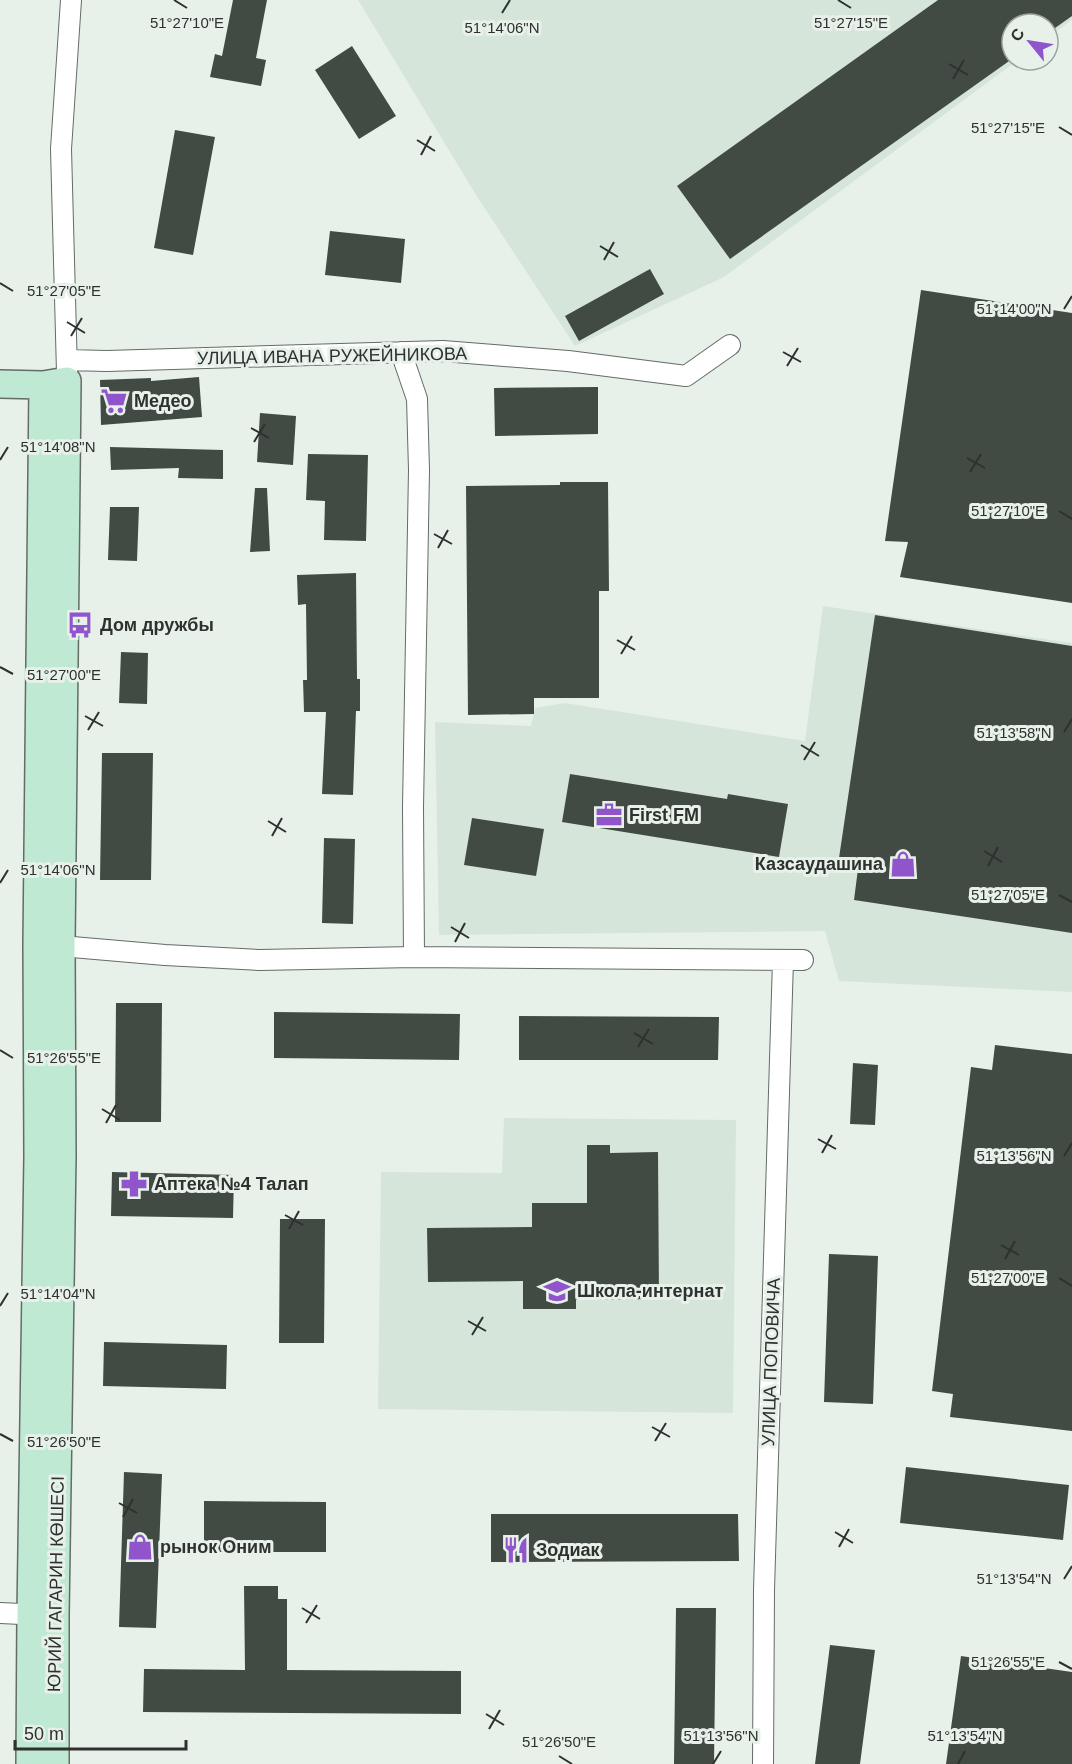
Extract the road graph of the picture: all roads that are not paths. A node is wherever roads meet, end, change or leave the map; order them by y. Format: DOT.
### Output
graph roads {
  1 [pos="71,0"];
  2 [pos="729,345"];
  3 [pos="401,352"];
  4 [pos="59,376"];
  5 [pos="0,384"];
  6 [pos="49,945"];
  7 [pos="414,957"];
  8 [pos="0,1613"];
  9 [pos="43,1615"];
  10 [pos="30,1764"];
  11 [pos="55,1764"];
  12 [pos="763,1764"];
  1 -- 4 [label="street, ЮРИЙ ГАГАРИН КӨШЕСІ"];
  2 -- 3 [label="street, УЛИЦА ИВАНА РУЖЕЙНИКОВА"];
  3 -- 4 [label="street, УЛИЦА ИВАНА РУЖЕЙНИКОВА"];
  3 -- 7 [label="street"];
  4 -- 5 [label="main road"];
  4 -- 6 [label="main road, ЮРИЙ ГАГАРИН КӨШЕСІ"];
  6 -- 7 [label="street"];
  6 -- 9 [label="main road, ЮРИЙ ГАГАРИН КӨШЕСІ"];
  7 -- 12 [label="street, УЛИЦА ПОПОВИЧА"];
  8 -- 9 [label="street"];
  9 -- 10 [label="main road, ЮРИЙ ГАГАРИН КӨШЕСІ"];
  9 -- 11 [label="main road, ЮРИЙ ГАГАРИН КӨШЕСІ"];
}
